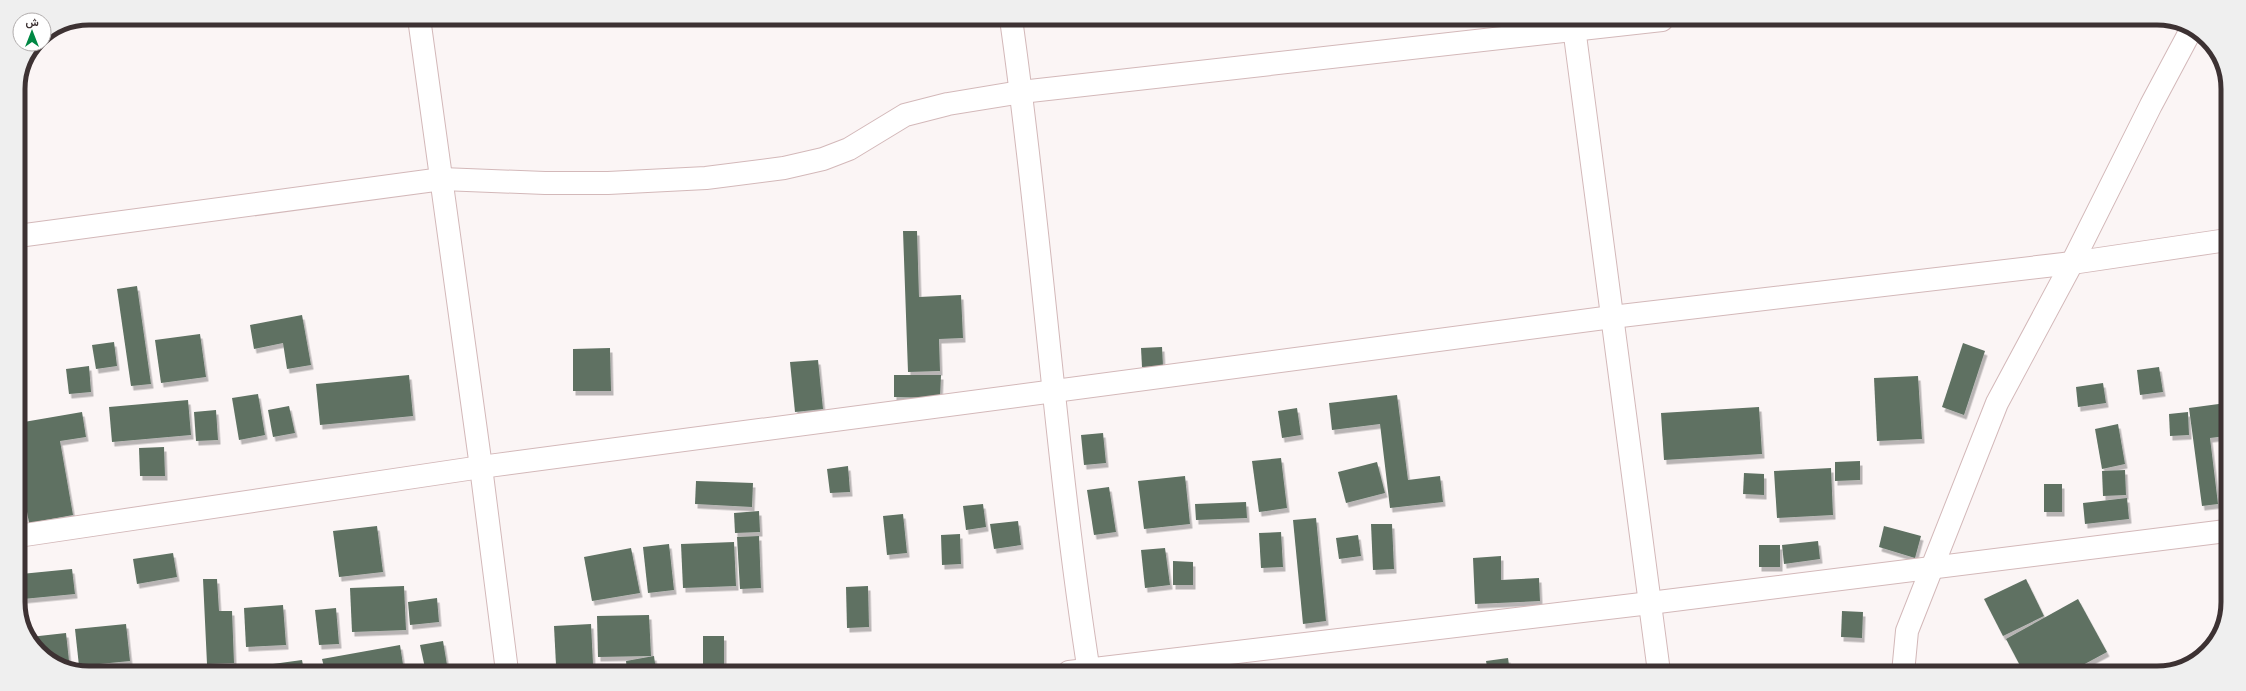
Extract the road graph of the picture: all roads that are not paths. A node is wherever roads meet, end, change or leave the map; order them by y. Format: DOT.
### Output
graph roads {
  1 [pos="420,25"];
  2 [pos="1012,25"];
  3 [pos="1574,25"];
  4 [pos="2189,34"];
  5 [pos="1021,92"];
  6 [pos="442,179"];
  7 [pos="25,235"];
  8 [pos="2221,241"];
  9 [pos="2072,263"];
  10 [pos="1612,317"];
  11 [pos="1053,391"];
  12 [pos="482,467"];
  13 [pos="2221,532"];
  14 [pos="25,535"];
  15 [pos="1930,568"];
  16 [pos="1650,603"];
  17 [pos="506,666"];
  18 [pos="1082,666"];
  19 [pos="1125,666"];
  20 [pos="1658,666"];
  21 [pos="1904,666"];
  1 -- 6 [label="street"];
  2 -- 5 [label="street"];
  3 -- 5 [label="street"];
  3 -- 10 [label="street"];
  4 -- 9 [label="street"];
  5 -- 6 [label="street"];
  5 -- 11 [label="street"];
  6 -- 7 [label="street"];
  6 -- 12 [label="street"];
  8 -- 9 [label="street"];
  9 -- 10 [label="street"];
  9 -- 15 [label="street"];
  10 -- 11 [label="street"];
  10 -- 16 [label="street"];
  11 -- 12 [label="street"];
  11 -- 18 [label="street"];
  12 -- 14 [label="street"];
  12 -- 17 [label="street"];
  13 -- 15 [label="street"];
  15 -- 16 [label="street"];
  15 -- 21 [label="street"];
  16 -- 19 [label="street"];
  16 -- 20 [label="street"];
}
